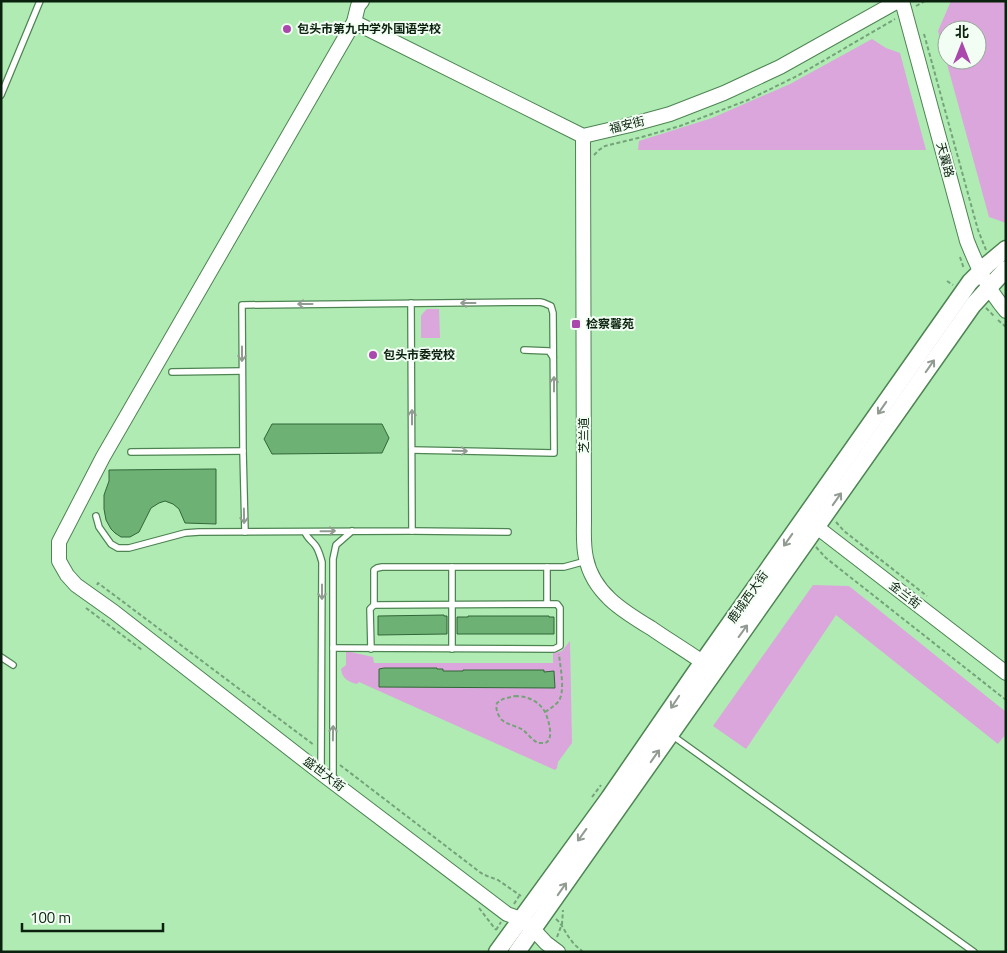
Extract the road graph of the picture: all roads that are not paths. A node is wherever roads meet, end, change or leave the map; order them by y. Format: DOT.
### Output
graph roads {
  1 [pos="40,1"];
  2 [pos="362,1"];
  3 [pos="898,1"];
  4 [pos="902,1"];
  5 [pos="354,22"];
  6 [pos="1,95"];
  7 [pos="583,136"];
  8 [pos="1006,249"];
  9 [pos="999,264"];
  10 [pos="981,271"];
  11 [pos="989,286"];
  12 [pos="411,303"];
  13 [pos="1006,311"];
  14 [pos="524,350"];
  15 [pos="554,357"];
  16 [pos="242,371"];
  17 [pos="172,372"];
  18 [pos="412,450"];
  19 [pos="243,451"];
  20 [pos="131,452"];
  21 [pos="96,516"];
  22 [pos="810,528"];
  23 [pos="352,531"];
  24 [pos="412,531"];
  25 [pos="245,532"];
  26 [pos="305,532"];
  27 [pos="508,532"];
  28 [pos="587,561"];
  29 [pos="452,567"];
  30 [pos="546,567"];
  31 [pos="452,604"];
  32 [pos="547,604"];
  33 [pos="374,605"];
  34 [pos="333,648"];
  35 [pos="371,648"];
  36 [pos="452,649"];
  37 [pos="1,657"];
  38 [pos="13,665"];
  39 [pos="709,667"];
  40 [pos="1006,673"];
  41 [pos="671,734"];
  42 [pos="321,773"];
  43 [pos="333,782"];
  44 [pos="527,924"];
  45 [pos="497,952"];
  46 [pos="517,952"];
  47 [pos="558,952"];
  48 [pos="974,952"];
  1 -- 6 [label="lane"];
  2 -- 5 [label="street"];
  3 -- 7 [label="street, 福安街"];
  4 -- 10 [label="street, 天翼路"];
  5 -- 7 [label="street"];
  5 -- 42 [label="street, 盛世大街"];
  7 -- 28 [label="street, 芝兰道"];
  8 -- 9 [label="main road, 鹿城西大街"];
  9 -- 10 [label="main road, 鹿城西大街"];
  9 -- 11 [label="main road, 鹿城西大街"];
  10 -- 11 [label="street, 天翼路"];
  10 -- 22 [label="main road, 鹿城西大街, one-way"];
  11 -- 13 [label="street, 天翼路"];
  22 -- 11 [label="main road, 鹿城西大街, one-way"];
  15 -- 12 [label="lane, one-way"];
  12 -- 16 [label="lane, one-way"];
  18 -- 12 [label="lane, one-way"];
  14 -- 15 [label="lane"];
  18 -- 15 [label="lane, one-way"];
  16 -- 17 [label="lane"];
  16 -- 19 [label="lane"];
  18 -- 24 [label="lane"];
  19 -- 20 [label="lane"];
  19 -- 25 [label="lane, one-way"];
  21 -- 25 [label="lane"];
  22 -- 39 [label="main road, 鹿城西大街, one-way"];
  39 -- 22 [label="main road, 鹿城西大街, one-way"];
  22 -- 40 [label="street, 金兰街"];
  23 -- 24 [label="lane"];
  26 -- 23 [label="lane, one-way"];
  23 -- 34 [label="lane"];
  24 -- 27 [label="lane"];
  25 -- 26 [label="lane"];
  26 -- 42 [label="lane, one-way"];
  28 -- 30 [label="lane"];
  28 -- 39 [label="street, 芝兰道"];
  29 -- 30 [label="lane"];
  29 -- 31 [label="lane"];
  29 -- 33 [label="lane"];
  30 -- 32 [label="lane"];
  31 -- 32 [label="lane"];
  31 -- 33 [label="lane"];
  31 -- 36 [label="lane"];
  32 -- 36 [label="lane"];
  33 -- 35 [label="lane"];
  34 -- 35 [label="lane"];
  43 -- 34 [label="lane, one-way"];
  35 -- 36 [label="lane"];
  37 -- 38 [label="lane"];
  39 -- 41 [label="main road, 鹿城西大街"];
  39 -- 44 [label="main road, 鹿城西大街, one-way"];
  44 -- 41 [label="main road, 鹿城西大街, one-way"];
  41 -- 48 [label="lane"];
  42 -- 43 [label="street, 盛世大街"];
  43 -- 44 [label="street, 盛世大街"];
  44 -- 45 [label="main road, 鹿城西大街"];
  44 -- 46 [label="main road, 鹿城西大街"];
  44 -- 47 [label="street, 盛世大街"];
}
